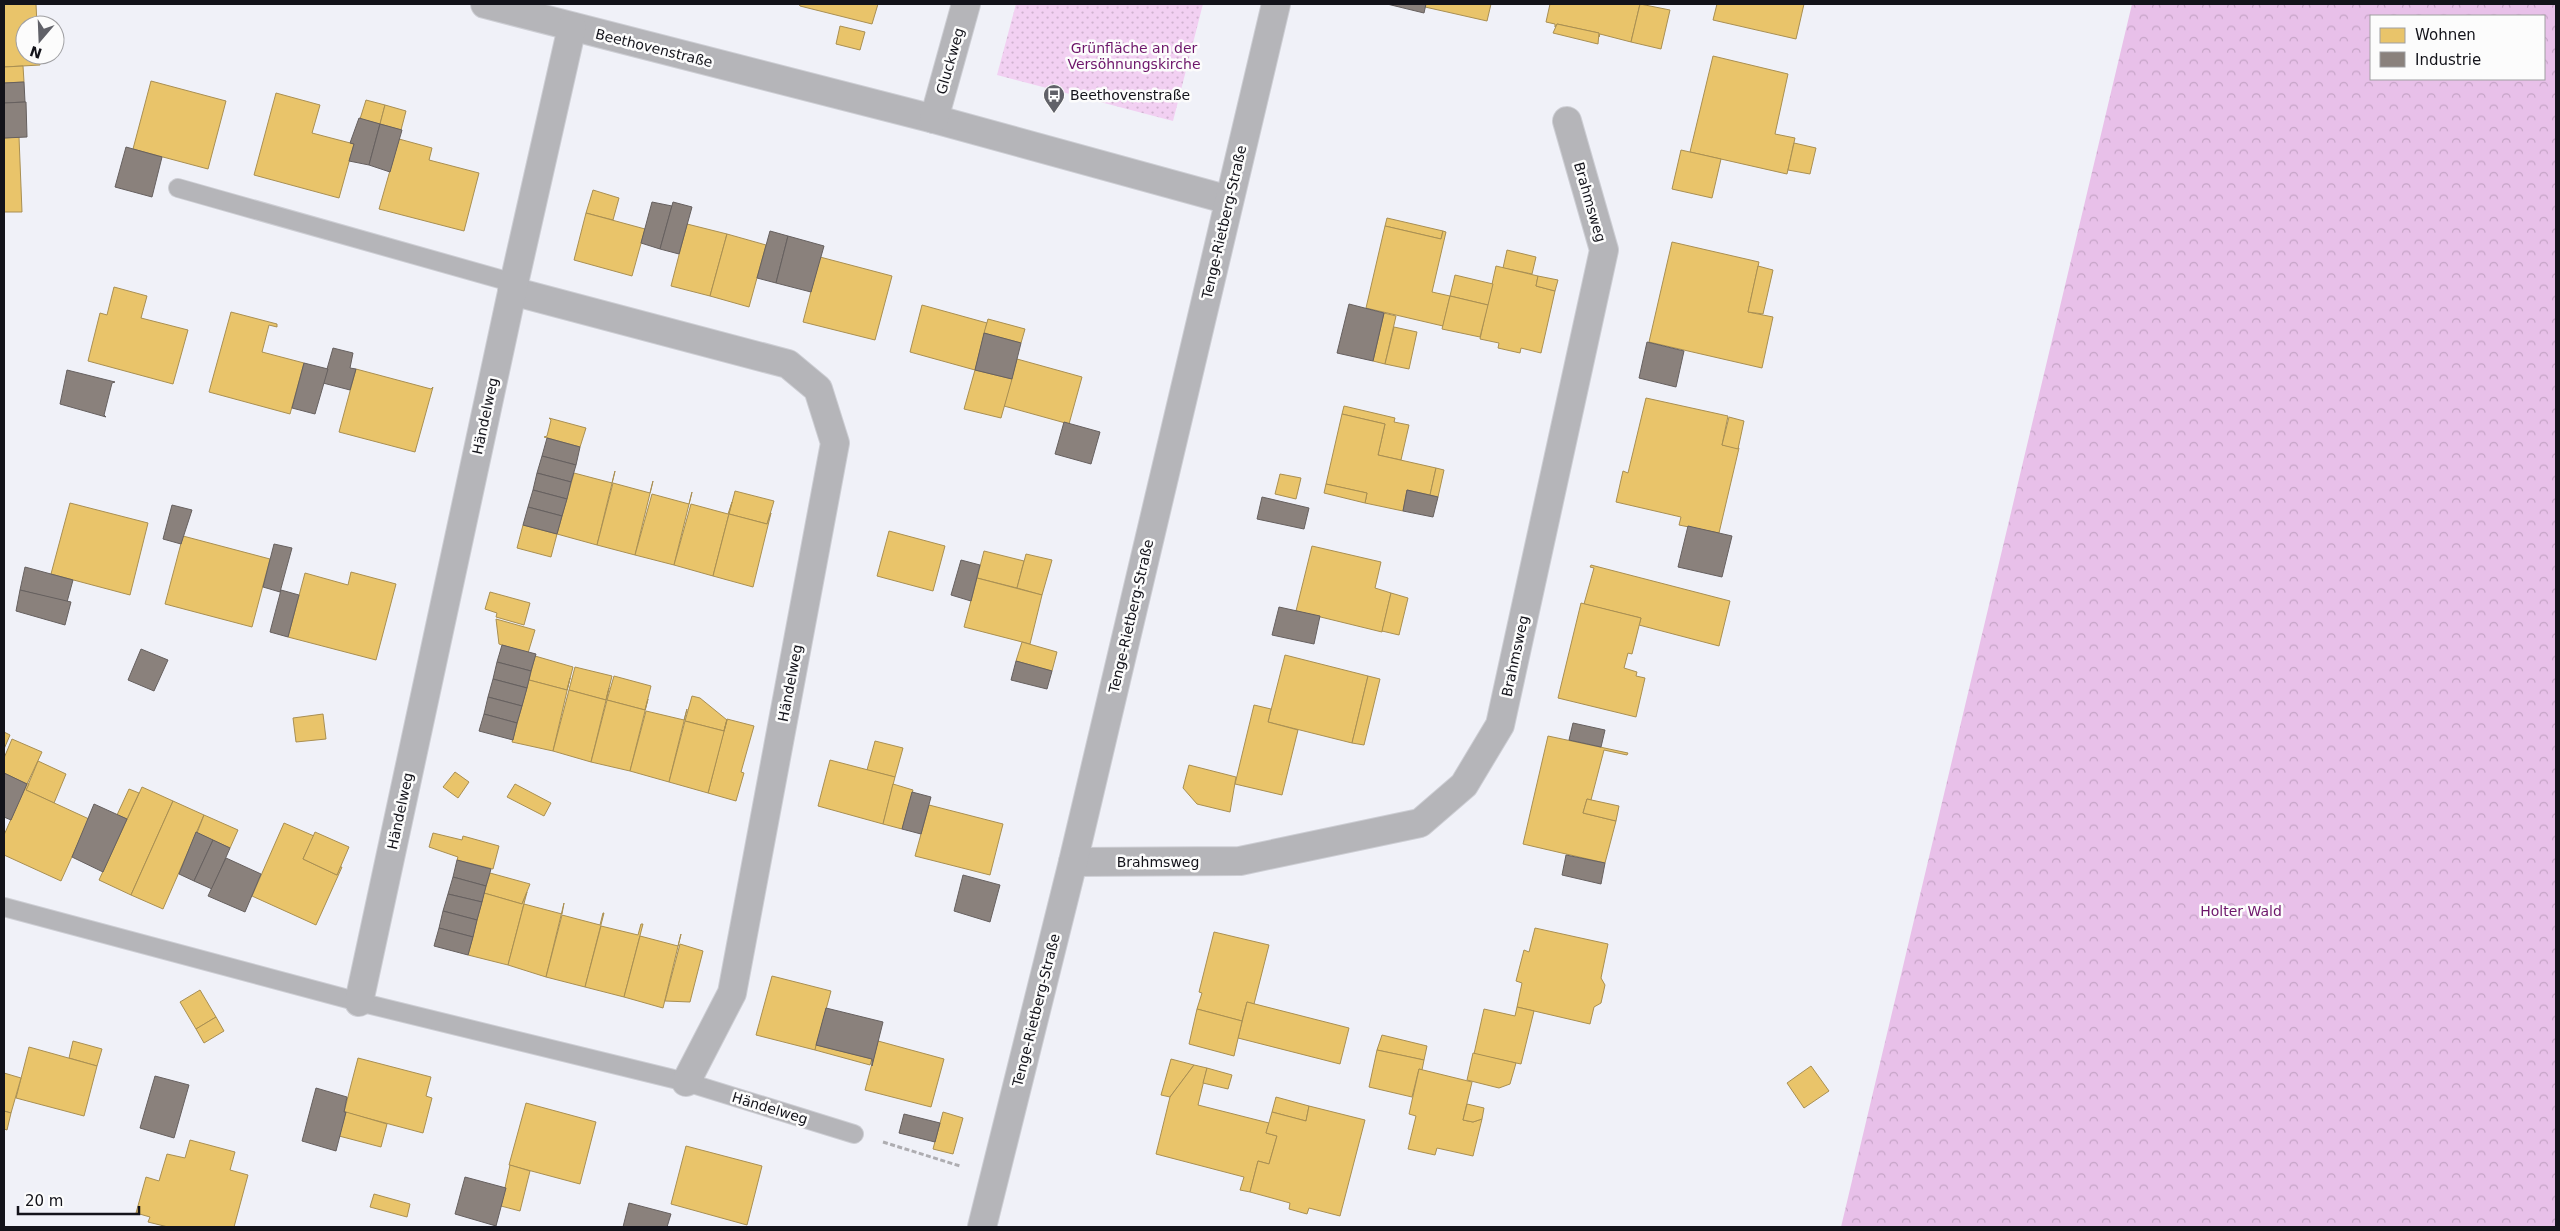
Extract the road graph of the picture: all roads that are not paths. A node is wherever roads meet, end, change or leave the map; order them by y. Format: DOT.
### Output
graph roads {
  1 [pos="485,4"];
  2 [pos="966,4"];
  3 [pos="1276,4"];
  4 [pos="572,27"];
  5 [pos="934,119"];
  6 [pos="1567,121"];
  7 [pos="178,188"];
  8 [pos="1229,200"];
  9 [pos="513,287"];
  10 [pos="1073,862"];
  11 [pos="4,907"];
  12 [pos="359,1002"];
  13 [pos="686,1082"];
  14 [pos="854,1134"];
  15 [pos="982,1227"];
  1 -- 4 [label="street, Beethovenstraße"];
  2 -- 5 [label="street, Gluckweg"];
  3 -- 8 [label="street, Tenge-Rietberg-Straße"];
  4 -- 5 [label="street, Beethovenstraße"];
  4 -- 9 [label="street, Händelweg"];
  5 -- 8 [label="street, Beethovenstraße"];
  6 -- 10 [label="street, Brahmsweg"];
  7 -- 9 [label="lane"];
  8 -- 10 [label="street, Tenge-Rietberg-Straße"];
  9 -- 12 [label="street, Händelweg"];
  9 -- 13 [label="street, Händelweg"];
  10 -- 15 [label="street, Tenge-Rietberg-Straße"];
  11 -- 12 [label="lane"];
  12 -- 13 [label="lane, Händelweg"];
  13 -- 14 [label="lane, Händelweg"];
}
